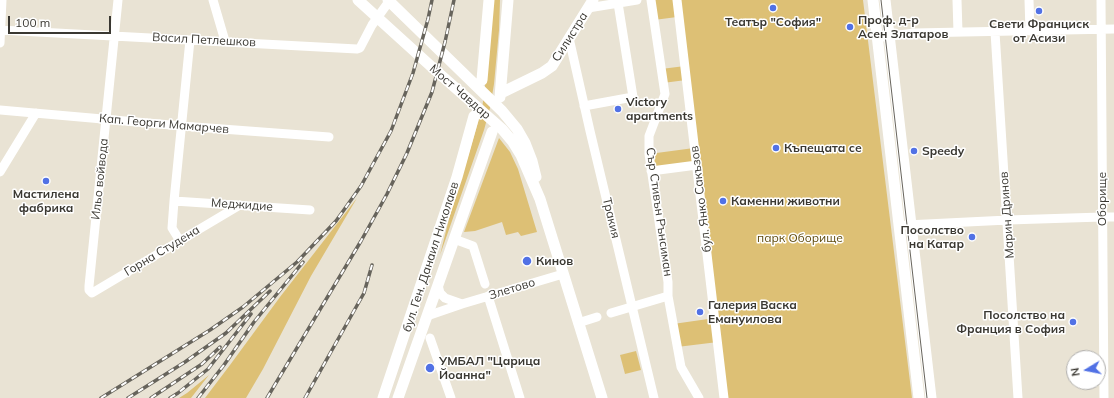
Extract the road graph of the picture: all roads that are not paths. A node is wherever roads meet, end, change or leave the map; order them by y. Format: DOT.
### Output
graph roads {
  1 [pos="2,0"];
  2 [pos="118,0"];
  3 [pos="224,0"];
  4 [pos="358,0"];
  5 [pos="389,0"];
  6 [pos="489,0"];
  7 [pos="508,0"];
  8 [pos="637,0"];
  9 [pos="651,0"];
  10 [pos="676,0"];
  11 [pos="873,0"];
  12 [pos="885,0"];
  13 [pos="957,0"];
  14 [pos="1029,0"];
  15 [pos="1101,0"];
  16 [pos="214,1"];
  17 [pos="618,3"];
  18 [pos="590,4"];
  19 [pos="1114,29"];
  20 [pos="0,30"];
  21 [pos="1101,30"];
  22 [pos="1030,31"];
  23 [pos="958,32"];
  24 [pos="995,32"];
  25 [pos="115,35"];
  26 [pos="889,36"];
  27 [pos="569,38"];
  28 [pos="877,38"];
  29 [pos="190,40"];
  30 [pos="225,42"];
  31 [pos="0,43"];
  32 [pos="503,66"];
  33 [pos="482,80"];
  34 [pos="524,83"];
  35 [pos="584,106"];
  36 [pos="0,110"];
  37 [pos="36,113"];
  38 [pos="474,116"];
  39 [pos="107,119"];
  40 [pos="182,126"];
  41 [pos="492,132"];
  42 [pos="329,137"];
  43 [pos="696,166"];
  44 [pos="651,171"];
  45 [pos="0,172"];
  46 [pos="540,199"];
  47 [pos="174,201"];
  48 [pos="240,205"];
  49 [pos="310,210"];
  50 [pos="1102,217"];
  51 [pos="1114,217"];
  52 [pos="1008,220"];
  53 [pos="911,225"];
  54 [pos="899,226"];
  55 [pos="454,239"];
  56 [pos="180,241"];
  57 [pos="563,274"];
  58 [pos="485,284"];
  59 [pos="438,285"];
  60 [pos="89,286"];
  61 [pos="422,286"];
  62 [pos="488,296"];
  63 [pos="668,296"];
  64 [pos="462,304"];
  65 [pos="632,306"];
  66 [pos="413,312"];
  67 [pos="611,313"];
  68 [pos="426,316"];
  69 [pos="597,317"];
  70 [pos="578,323"];
  71 [pos="430,338"];
  72 [pos="383,398"];
  73 [pos="398,398"];
  74 [pos="451,398"];
  75 [pos="520,398"];
  76 [pos="602,398"];
  77 [pos="654,398"];
  78 [pos="699,398"];
  79 [pos="724,398"];
  80 [pos="919,398"];
  81 [pos="931,398"];
  82 [pos="1018,398"];
  83 [pos="1104,398"];
  1 -- 20 [label="street"];
  2 -- 25 [label="street, Ильо войвода"];
  3 -- 16 [label="street"];
  4 -- 46 [label="main road, Мост Чавдар"];
  5 -- 30 [label="street, Васил Петлешков"];
  5 -- 46 [label="main road, Мост Чавдар"];
  6 -- 33 [label="main road"];
  7 -- 32 [label="main road"];
  8 -- 17 [label="street"];
  9 -- 44 [label="street, Сър Стивън Рънсиман"];
  10 -- 43 [label="street, бул. Янко Сакъзов"];
  11 -- 28 [label="main road"];
  12 -- 26 [label="main road"];
  13 -- 23 [label="street"];
  14 -- 22 [label="street"];
  15 -- 21 [label="street, Оборище"];
  16 -- 30 [label="street"];
  17 -- 18 [label="street"];
  17 -- 35 [label="street"];
  18 -- 27 [label="main road, Силистра"];
  19 -- 21 [label="street"];
  20 -- 25 [label="street, Васил Петлешков"];
  20 -- 31 [label="street"];
  21 -- 22 [label="street"];
  21 -- 50 [label="street, Оборище"];
  22 -- 24 [label="street"];
  23 -- 24 [label="street"];
  23 -- 26 [label="street"];
  24 -- 52 [label="street, Марин Дринов"];
  25 -- 29 [label="street, Васил Петлешков"];
  25 -- 39 [label="street, Ильо войвода"];
  26 -- 28 [label="street"];
  26 -- 53 [label="main road"];
  27 -- 34 [label="main road, Силистра"];
  27 -- 35 [label="street, Тракия"];
  28 -- 54 [label="main road"];
  29 -- 30 [label="street, Васил Петлешков"];
  29 -- 40 [label="street"];
  32 -- 34 [label="main road"];
  32 -- 34 [label="main road, Силистра"];
  35 -- 65 [label="street, Тракия"];
  36 -- 37 [label="street, Кап. Георги Мамарчев"];
  37 -- 39 [label="street, Кап. Георги Мамарчев"];
  37 -- 45 [label="street"];
  38 -- 61 [label="main road, бул. Ген. Данаил Николаев"];
  39 -- 40 [label="street, Кап. Георги Мамарчев"];
  39 -- 60 [label="street, Ильо войвода"];
  40 -- 42 [label="street, Кап. Георги Мамарчев"];
  40 -- 47 [label="street"];
  41 -- 55 [label="main road, бул. Ген. Данаил Николаев"];
  43 -- 44 [label="street"];
  43 -- 79 [label="street, бул. Янко Сакъзов"];
  44 -- 63 [label="street, Сър Стивън Рънсиман"];
  46 -- 57 [label="main road, Мост Чавдар"];
  47 -- 48 [label="street, Меджидие"];
  47 -- 56 [label="street"];
  48 -- 49 [label="street, Меджидие"];
  48 -- 56 [label="street, Горна Студена"];
  50 -- 51 [label="street"];
  50 -- 52 [label="street"];
  50 -- 83 [label="street, Оборище"];
  52 -- 53 [label="street"];
  52 -- 82 [label="street, Марин Дринов"];
  53 -- 54 [label="street"];
  53 -- 81 [label="main road"];
  54 -- 80 [label="main road"];
  55 -- 58 [label="street"];
  55 -- 59 [label="main road, бул. Ген. Данаил Николаев"];
  56 -- 60 [label="street, Горна Студена"];
  57 -- 62 [label="street, Злетово"];
  57 -- 70 [label="main road, Мост Чавдар"];
  59 -- 64 [label="street"];
  59 -- 68 [label="main road, бул. Ген. Данаил Николаев"];
  61 -- 66 [label="main road, бул. Ген. Данаил Николаев"];
  61 -- 68 [label="main road"];
  62 -- 64 [label="street, Злетово"];
  62 -- 75 [label="street"];
  63 -- 65 [label="street"];
  63 -- 78 [label="street, Сър Стивън Рънсиман"];
  64 -- 68 [label="street, Злетово"];
  65 -- 67 [label="street"];
  65 -- 77 [label="street, Тракия"];
  66 -- 68 [label="main road"];
  66 -- 72 [label="main road, бул. Ген. Данаил Николаев"];
  68 -- 73 [label="main road, бул. Ген. Данаил Николаев"];
  69 -- 70 [label="street"];
  70 -- 76 [label="main road, Мост Чавдар"];
  71 -- 74 [label="street"];
}
